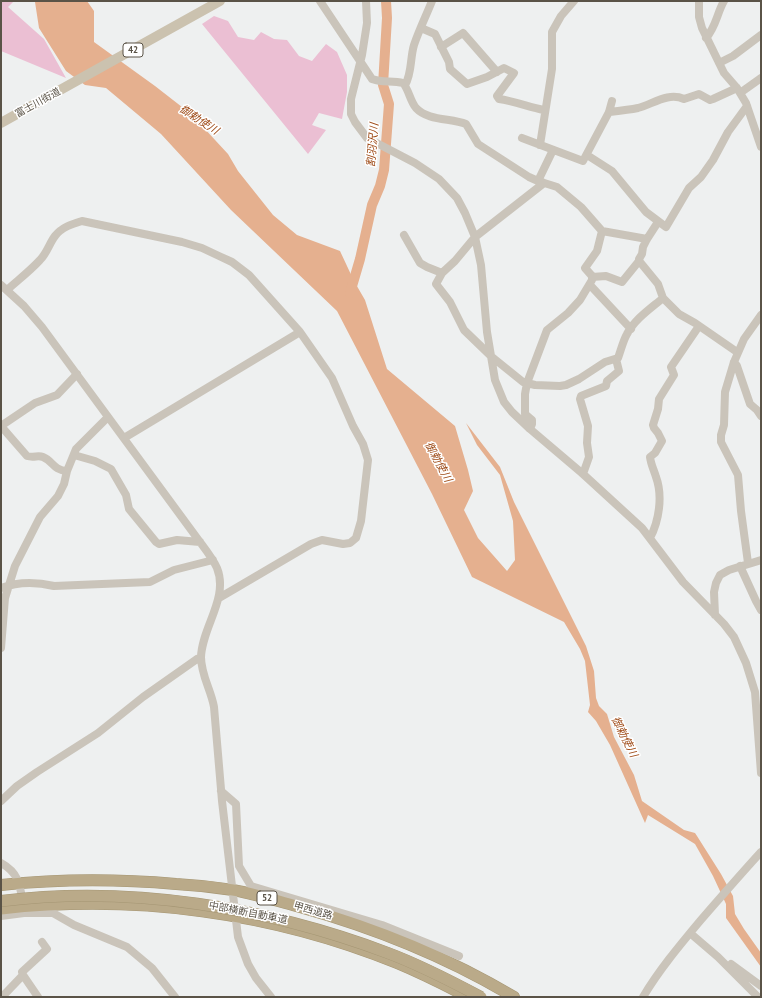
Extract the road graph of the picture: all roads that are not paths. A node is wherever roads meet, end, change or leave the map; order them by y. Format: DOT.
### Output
graph roads {
  1 [pos="220,1"];
  2 [pos="320,1"];
  3 [pos="366,1"];
  4 [pos="432,1"];
  5 [pos="574,1"];
  6 [pos="699,1"];
  7 [pos="724,1"];
  8 [pos="421,28"];
  9 [pos="761,34"];
  10 [pos="706,38"];
  11 [pos="442,47"];
  12 [pos="360,63"];
  13 [pos="719,63"];
  14 [pos="497,72"];
  15 [pos="761,78"];
  16 [pos="401,83"];
  17 [pos="739,90"];
  18 [pos="612,101"];
  19 [pos="747,106"];
  20 [pos="544,110"];
  21 [pos="609,112"];
  22 [pos="1,123"];
  23 [pos="522,138"];
  24 [pos="540,145"];
  25 [pos="761,147"];
  26 [pos="553,150"];
  27 [pos="587,155"];
  28 [pos="541,182"];
  29 [pos="658,222"];
  30 [pos="602,231"];
  31 [pos="404,235"];
  32 [pos="474,237"];
  33 [pos="647,239"];
  34 [pos="639,261"];
  35 [pos="442,273"];
  36 [pos="591,281"];
  37 [pos="4,288"];
  38 [pos="662,298"];
  39 [pos="761,315"];
  40 [pos="699,326"];
  41 [pos="630,329"];
  42 [pos="300,332"];
  43 [pos="737,352"];
  44 [pos="492,357"];
  45 [pos="616,359"];
  46 [pos="734,362"];
  47 [pos="76,374"];
  48 [pos="526,383"];
  49 [pos="761,416"];
  50 [pos="108,417"];
  51 [pos="1,426"];
  52 [pos="530,430"];
  53 [pos="124,438"];
  54 [pos="74,454"];
  55 [pos="67,471"];
  56 [pos="583,474"];
  57 [pos="650,538"];
  58 [pos="200,542"];
  59 [pos="213,560"];
  60 [pos="761,560"];
  61 [pos="748,563"];
  62 [pos="740,566"];
  63 [pos="4,587"];
  64 [pos="218,598"];
  65 [pos="761,610"];
  66 [pos="715,615"];
  67 [pos="2,631"];
  68 [pos="1,648"];
  69 [pos="201,658"];
  70 [pos="759,717"];
  71 [pos="761,762"];
  72 [pos="761,773"];
  73 [pos="221,791"];
  74 [pos="1,801"];
  75 [pos="761,852"];
  76 [pos="1,863"];
  77 [pos="20,883"];
  78 [pos="1,885"];
  79 [pos="233,890"];
  80 [pos="1,902"];
  81 [pos="1,909"];
  82 [pos="24,909"];
  83 [pos="1,916"];
  84 [pos="236,916"];
  85 [pos="692,931"];
  86 [pos="42,942"];
  87 [pos="459,956"];
  88 [pos="718,957"];
  89 [pos="22,975"];
  90 [pos="761,986"];
  91 [pos="173,996"];
  92 [pos="2,997"];
  93 [pos="38,997"];
  94 [pos="270,997"];
  95 [pos="468,997"];
  96 [pos="481,997"];
  97 [pos="514,997"];
  98 [pos="643,997"];
  99 [pos="758,997"];
  1 -- 22 [label="main road, 富士川街道 / 42"];
  2 -- 12 [label="street"];
  3 -- 12 [label="street"];
  4 -- 8 [label="street"];
  5 -- 20 [label="street"];
  6 -- 10 [label="street"];
  7 -- 10 [label="street"];
  8 -- 11 [label="street"];
  8 -- 16 [label="street"];
  9 -- 13 [label="street"];
  10 -- 13 [label="street"];
  11 -- 14 [label="street"];
  11 -- 14 [label="street"];
  12 -- 16 [label="street"];
  12 -- 32 [label="street"];
  13 -- 17 [label="street"];
  14 -- 20 [label="street"];
  15 -- 17 [label="street"];
  16 -- 28 [label="street"];
  17 -- 19 [label="street"];
  17 -- 21 [label="street"];
  18 -- 21 [label="street"];
  19 -- 25 [label="street"];
  19 -- 29 [label="street"];
  20 -- 24 [label="street"];
  21 -- 27 [label="street"];
  23 -- 24 [label="street"];
  24 -- 26 [label="street"];
  26 -- 27 [label="street"];
  26 -- 28 [label="street"];
  27 -- 29 [label="street"];
  28 -- 30 [label="street"];
  28 -- 32 [label="street"];
  29 -- 33 [label="street"];
  30 -- 33 [label="street"];
  30 -- 36 [label="street"];
  31 -- 35 [label="street"];
  32 -- 35 [label="street"];
  32 -- 44 [label="street"];
  33 -- 34 [label="street"];
  34 -- 36 [label="street"];
  34 -- 38 [label="street"];
  35 -- 44 [label="street"];
  36 -- 41 [label="street"];
  36 -- 48 [label="street"];
  37 -- 42 [label="street"];
  37 -- 47 [label="street"];
  38 -- 40 [label="street"];
  38 -- 41 [label="street"];
  39 -- 43 [label="street"];
  40 -- 43 [label="street"];
  40 -- 57 [label="street"];
  41 -- 45 [label="street"];
  42 -- 53 [label="street"];
  42 -- 64 [label="street"];
  43 -- 46 [label="street"];
  44 -- 48 [label="street"];
  44 -- 52 [label="street"];
  45 -- 48 [label="street"];
  45 -- 56 [label="street"];
  46 -- 49 [label="street"];
  46 -- 61 [label="street"];
  47 -- 50 [label="street"];
  47 -- 51 [label="street"];
  48 -- 52 [label="street"];
  50 -- 53 [label="street"];
  50 -- 54 [label="street"];
  51 -- 55 [label="street"];
  52 -- 56 [label="street"];
  53 -- 58 [label="street"];
  54 -- 55 [label="street"];
  54 -- 58 [label="street"];
  55 -- 63 [label="street"];
  56 -- 57 [label="street"];
  57 -- 66 [label="street"];
  58 -- 59 [label="street"];
  59 -- 63 [label="street"];
  59 -- 64 [label="street"];
  60 -- 61 [label="street"];
  61 -- 62 [label="street"];
  62 -- 65 [label="street"];
  62 -- 66 [label="street"];
  63 -- 67 [label="street"];
  64 -- 69 [label="street"];
  66 -- 70 [label="street"];
  67 -- 68 [label="street"];
  69 -- 73 [label="street"];
  69 -- 74 [label="street"];
  70 -- 71 [label="street"];
  71 -- 72 [label="street"];
  73 -- 79 [label="street"];
  73 -- 87 [label="street"];
  75 -- 85 [label="street"];
  76 -- 77 [label="street"];
  77 -- 78 [label="highway, 甲西道路 / 52"];
  77 -- 79 [label="highway, 甲西道路 / 52"];
  77 -- 82 [label="street"];
  79 -- 84 [label="street"];
  79 -- 97 [label="highway, 甲西道路 / 52"];
  80 -- 96 [label="highway, 中部横断自動車道, bridge"];
  81 -- 82 [label="highway"];
  82 -- 83 [label="street"];
  82 -- 84 [label="highway"];
  82 -- 91 [label="street"];
  84 -- 94 [label="street"];
  84 -- 95 [label="highway"];
  85 -- 88 [label="street"];
  85 -- 98 [label="street"];
  86 -- 89 [label="street"];
  88 -- 90 [label="street"];
  88 -- 99 [label="street"];
  89 -- 92 [label="street"];
  89 -- 93 [label="street"];
}
